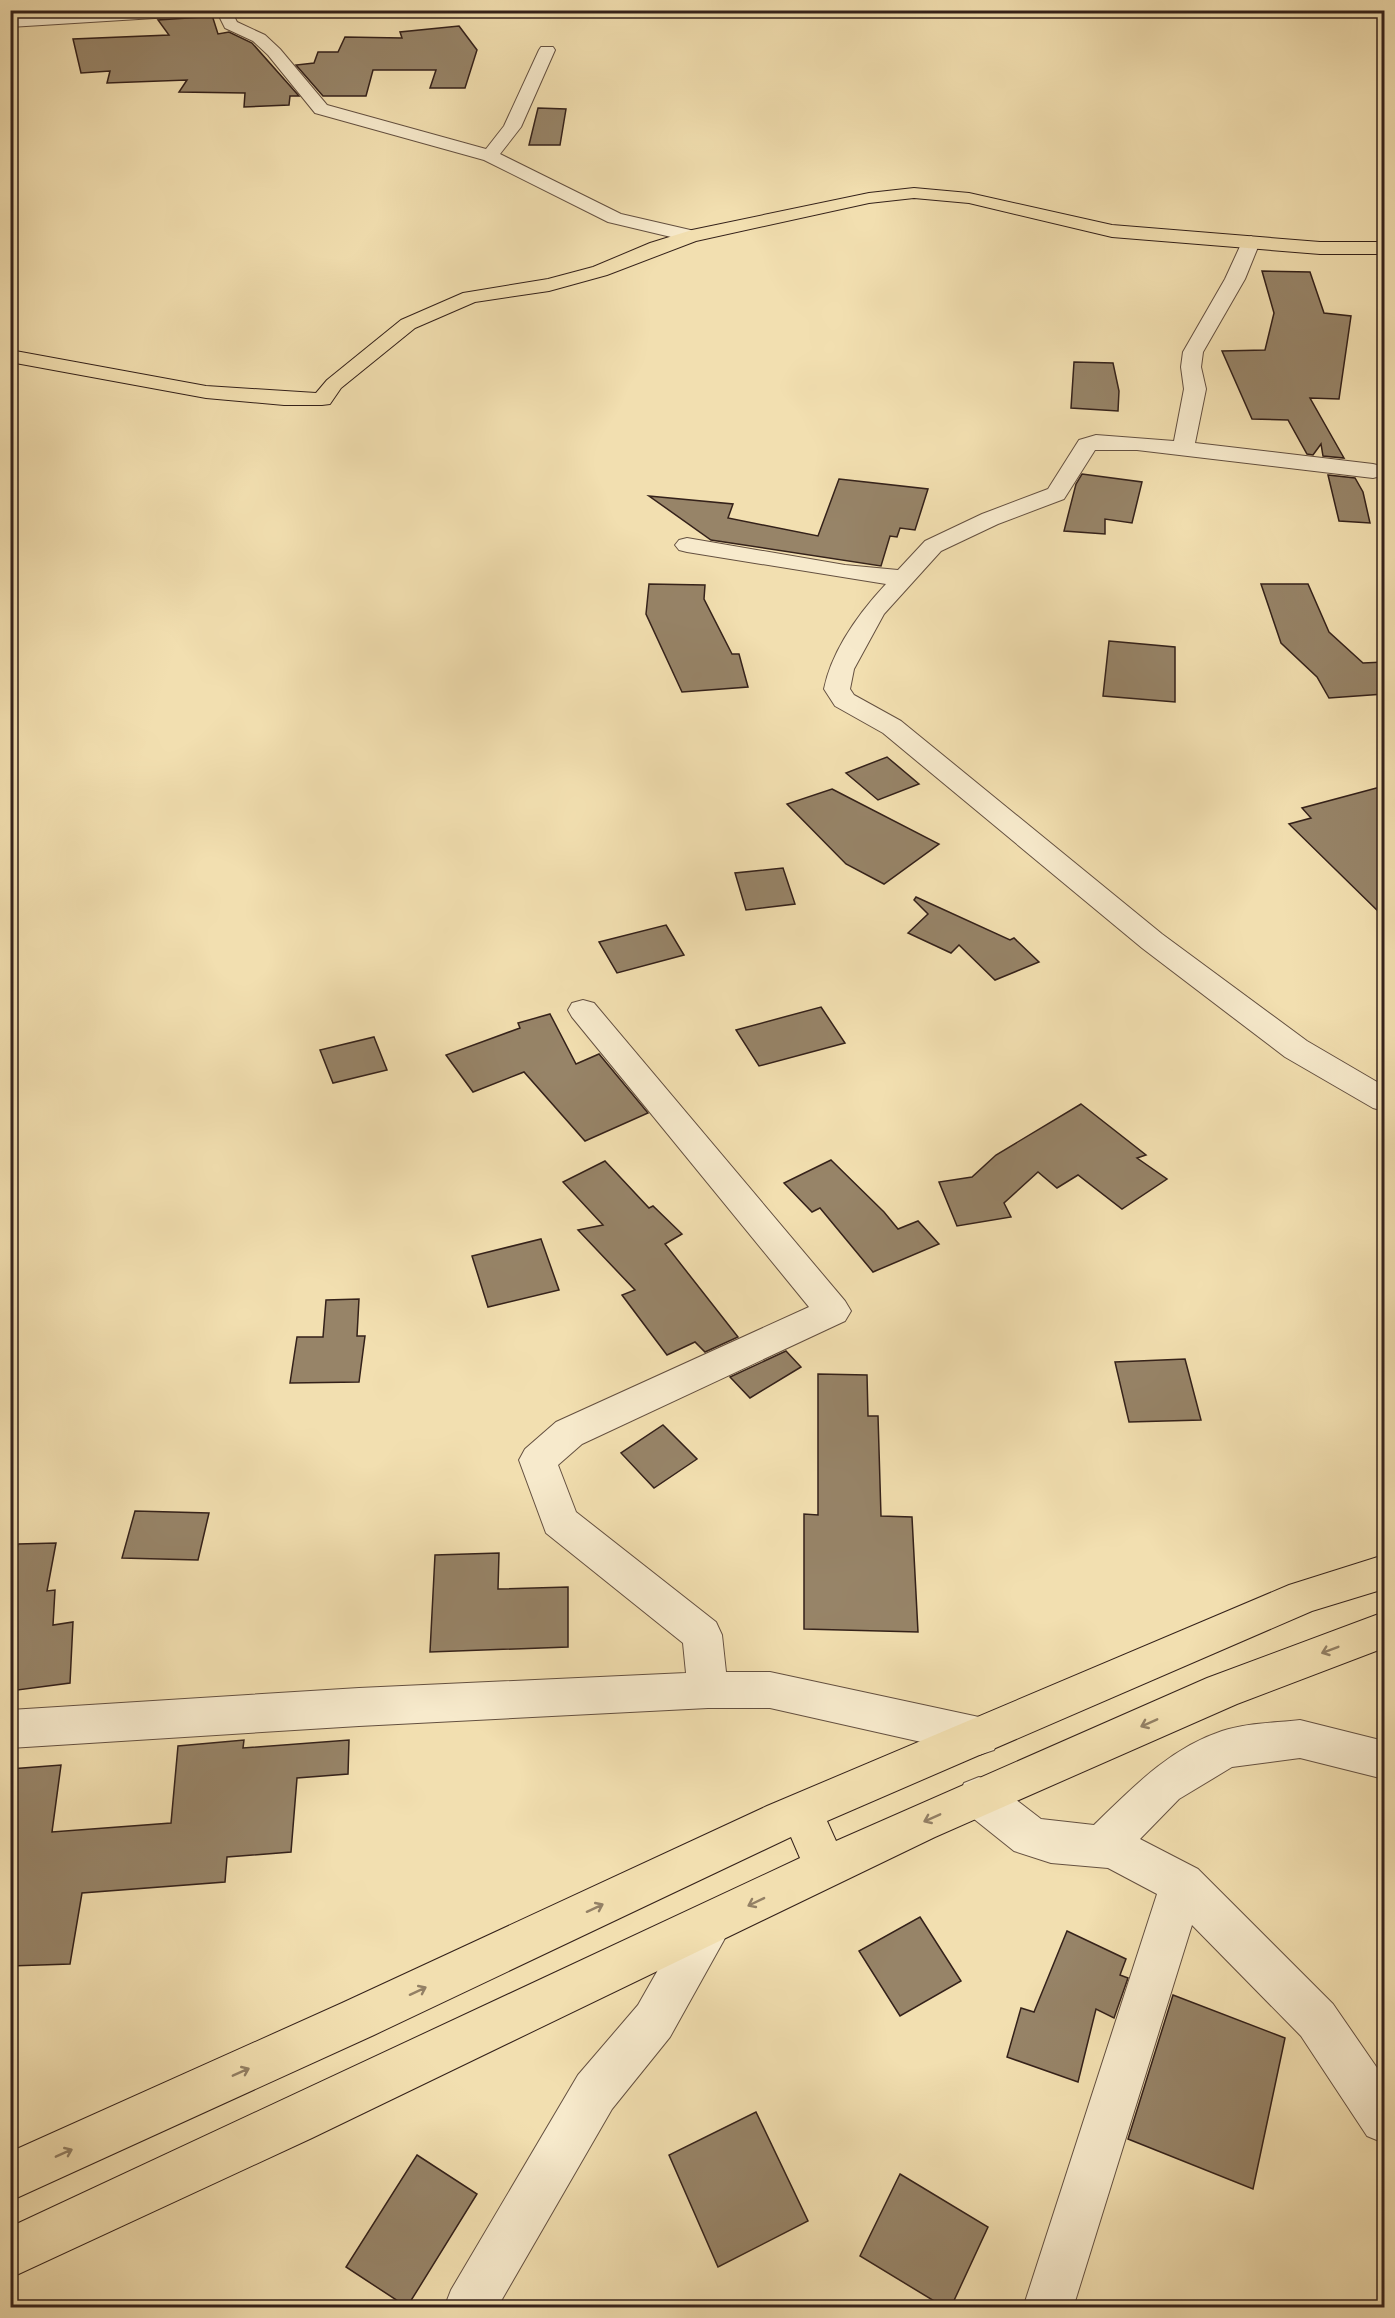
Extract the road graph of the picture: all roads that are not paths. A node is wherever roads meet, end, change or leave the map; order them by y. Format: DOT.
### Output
graph roads {
  1 [pos="203,10"];
  2 [pos="223,10"];
  3 [pos="10,22"];
  4 [pos="547,50"];
  5 [pos="489,156"];
  6 [pos="692,236"];
  7 [pos="1251,242"];
  8 [pos="1384,248"];
  9 [pos="10,356"];
  10 [pos="1183,448"];
  11 [pos="1373,471"];
  12 [pos="687,545"];
  13 [pos="901,578"];
  14 [pos="583,1010"];
  15 [pos="1384,1100"];
  16 [pos="1384,1572"];
  17 [pos="1384,1630"];
  18 [pos="708,1690"];
  19 [pos="10,1729"];
  20 [pos="979,1736"];
  21 [pos="1384,1760"];
  22 [pos="979,1797"];
  23 [pos="801,1812"];
  24 [pos="1101,1848"];
  25 [pos="826,1869"];
  26 [pos="1182,1884"];
  27 [pos="708,1925"];
  28 [pos="1384,2120"];
  29 [pos="10,2177"];
  30 [pos="10,2253"];
  31 [pos="469,2307"];
  32 [pos="1048,2307"];
  1 -- 3 [label="street"];
  2 -- 5 [label="street"];
  4 -- 5 [label="street"];
  5 -- 6 [label="street"];
  6 -- 7 [label="main road"];
  6 -- 9 [label="main road"];
  7 -- 8 [label="main road"];
  7 -- 10 [label="street"];
  10 -- 11 [label="street"];
  10 -- 13 [label="street"];
  12 -- 13 [label="street"];
  13 -- 15 [label="street"];
  14 -- 18 [label="street"];
  16 -- 20 [label="main road"];
  17 -- 22 [label="main road, one-way"];
  18 -- 19 [label="street"];
  18 -- 20 [label="street"];
  20 -- 23 [label="main road"];
  21 -- 24 [label="street"];
  22 -- 24 [label="street"];
  22 -- 25 [label="main road, one-way"];
  23 -- 25 [label="main road"];
  29 -- 23 [label="main road, one-way"];
  24 -- 26 [label="street"];
  25 -- 27 [label="main road, one-way"];
  26 -- 28 [label="street"];
  26 -- 32 [label="street"];
  27 -- 30 [label="main road"];
  27 -- 31 [label="street"];
}
